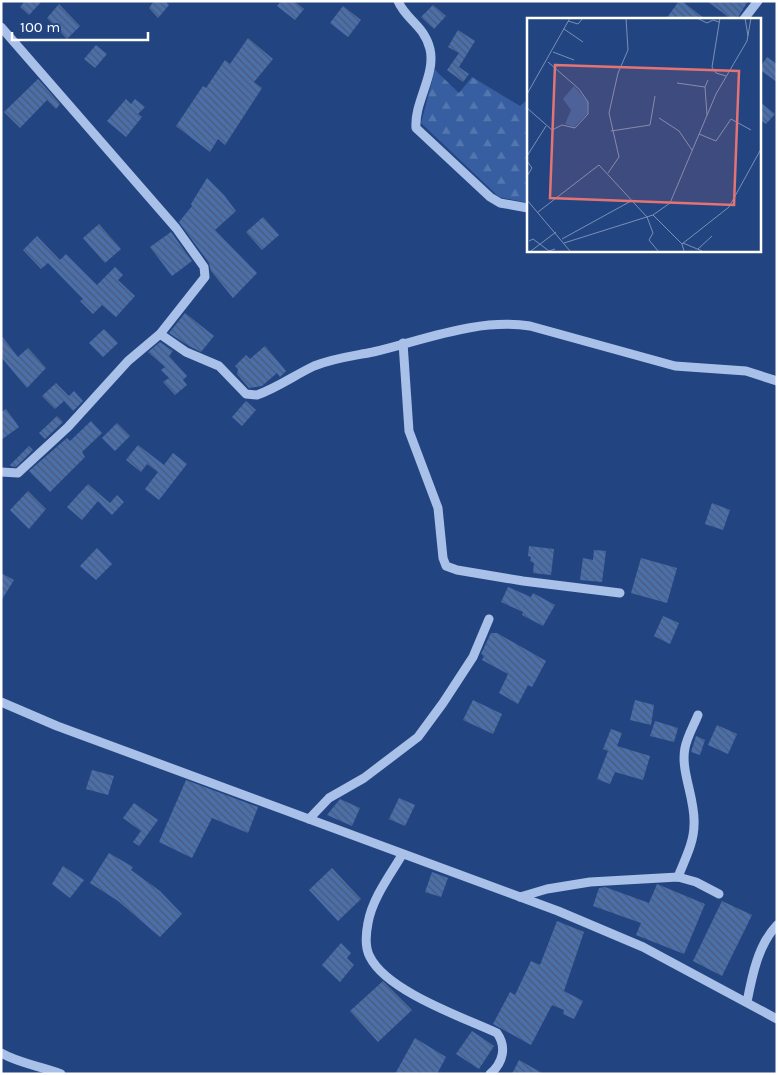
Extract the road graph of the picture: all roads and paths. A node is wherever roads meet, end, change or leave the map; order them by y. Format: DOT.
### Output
graph roads {
  1 [pos="398,1"];
  2 [pos="758,1"];
  3 [pos="745,18"];
  4 [pos="1,27"];
  5 [pos="527,208"];
  6 [pos="160,334"];
  7 [pos="403,343"];
  8 [pos="777,381"];
  9 [pos="1,472"];
  10 [pos="620,593"];
  11 [pos="489,619"];
  12 [pos="1,702"];
  13 [pos="698,715"];
  14 [pos="310,819"];
  15 [pos="402,855"];
  16 [pos="678,877"];
  17 [pos="719,894"];
  18 [pos="520,897"];
  19 [pos="777,925"];
  20 [pos="747,1002"];
  21 [pos="777,1019"];
  22 [pos="1,1053"];
  23 [pos="61,1074"];
  24 [pos="490,1074"];
  1 -- 5 [label="street"];
  2 -- 3 [label="street"];
  4 -- 6 [label="street"];
  6 -- 7 [label="street"];
  6 -- 9 [label="street"];
  7 -- 8 [label="street"];
  7 -- 10 [label="street"];
  11 -- 14 [label="street"];
  12 -- 14 [label="street"];
  13 -- 16 [label="street"];
  14 -- 15 [label="street"];
  15 -- 18 [label="street"];
  15 -- 24 [label="street"];
  16 -- 17 [label="street"];
  16 -- 18 [label="street"];
  18 -- 20 [label="street"];
  19 -- 20 [label="street"];
  20 -- 21 [label="street"];
  22 -- 23 [label="street"];
}
